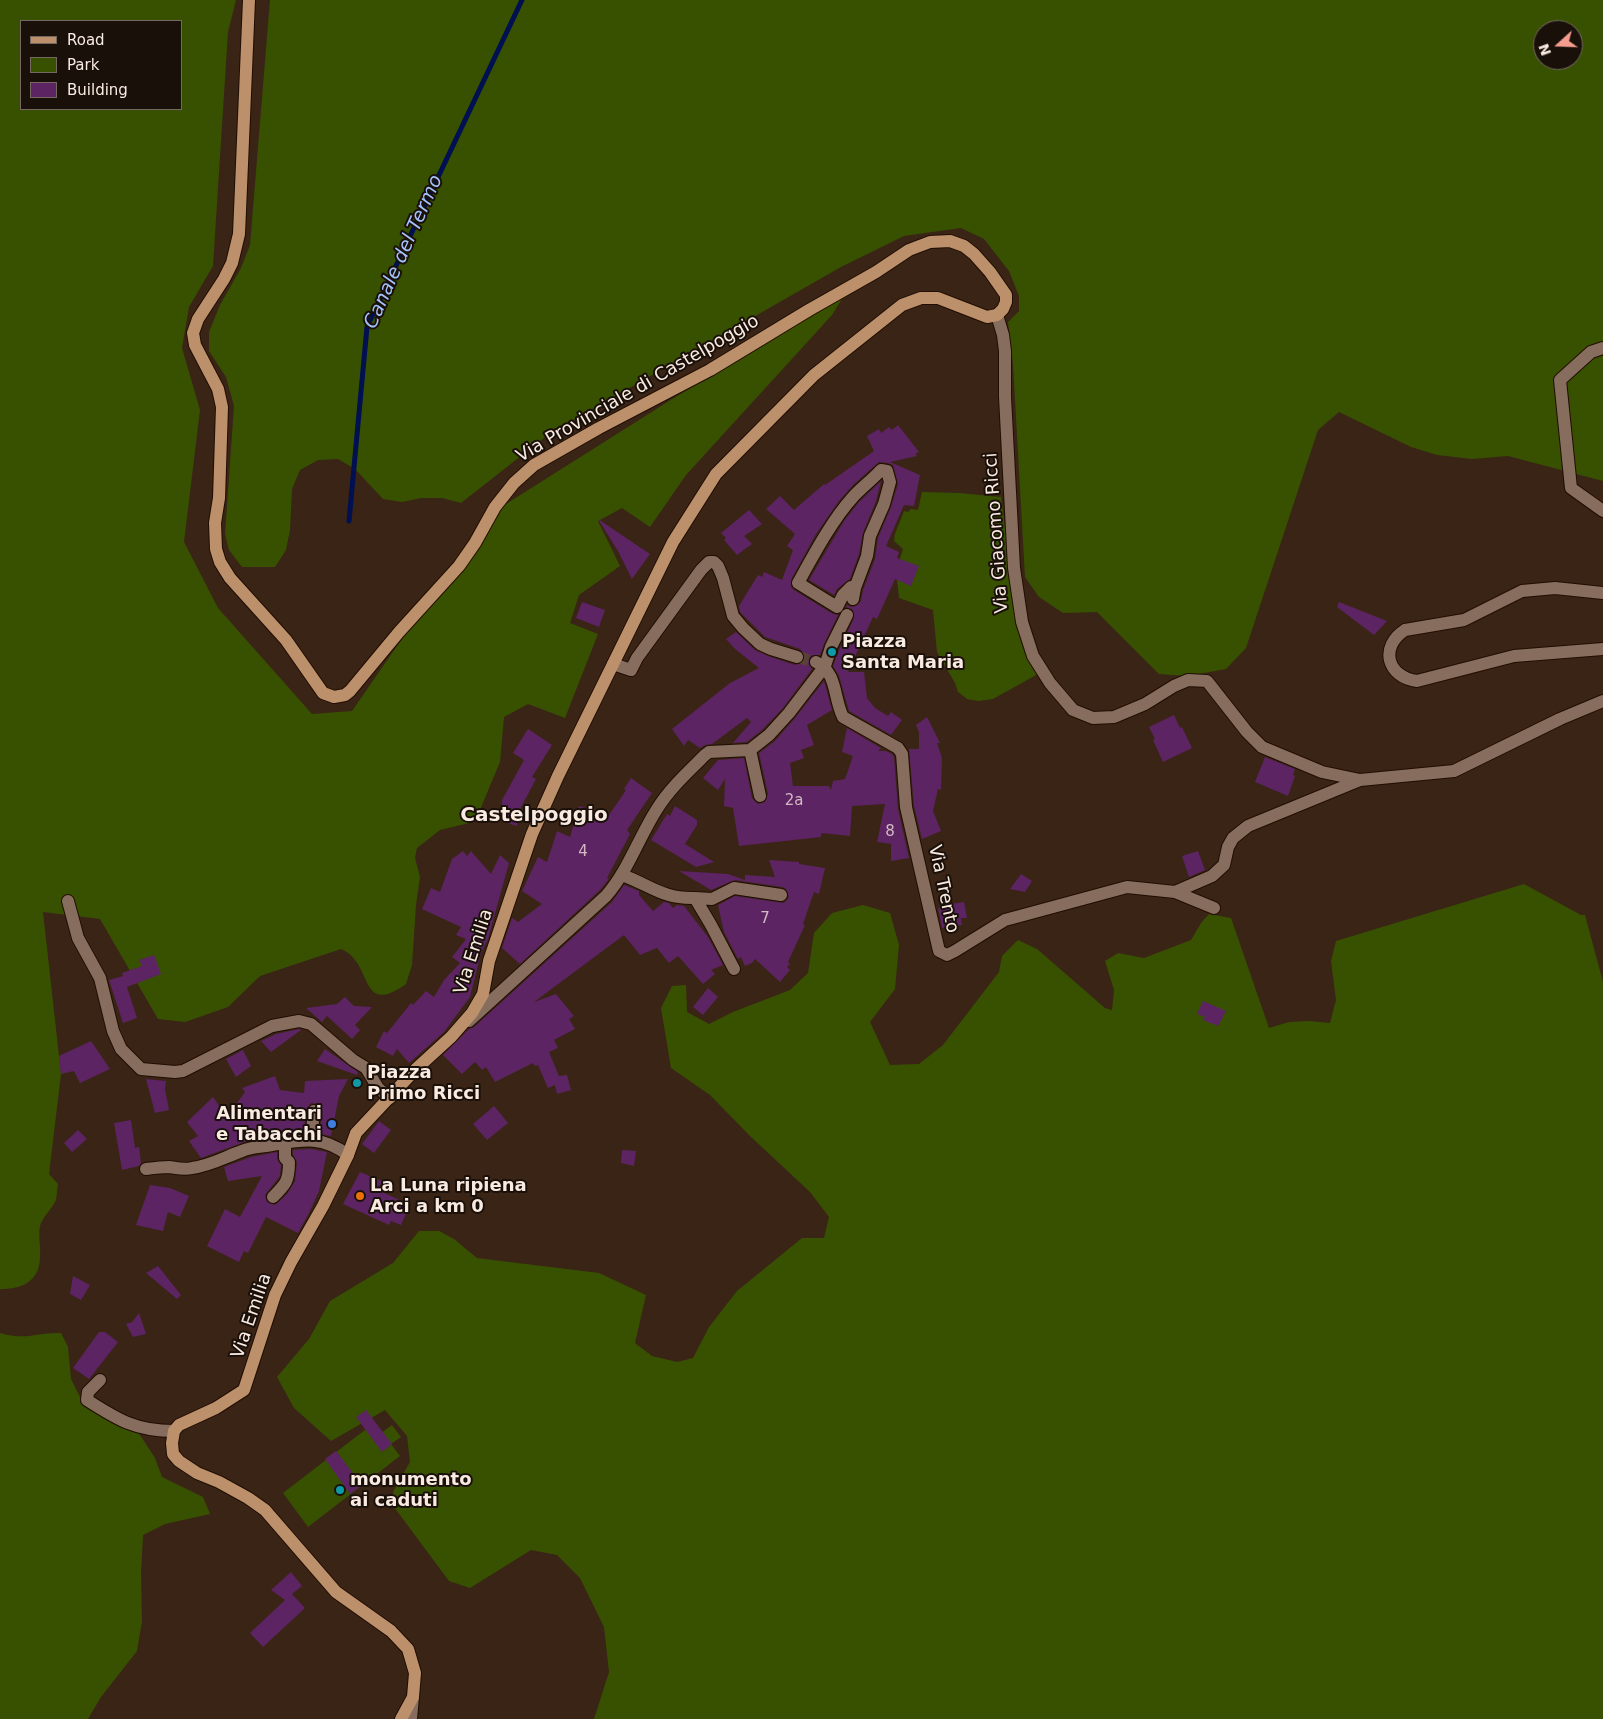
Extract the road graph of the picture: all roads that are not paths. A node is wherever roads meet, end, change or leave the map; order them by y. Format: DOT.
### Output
graph roads {
  1 [pos="248,0"];
  2 [pos="997,315"];
  3 [pos="1603,348"];
  4 [pos="876,475"];
  5 [pos="1603,511"];
  6 [pos="1603,593"];
  7 [pos="847,615"];
  8 [pos="1603,649"];
  9 [pos="797,657"];
  10 [pos="613,664"];
  11 [pos="823,669"];
  12 [pos="1603,701"];
  13 [pos="750,750"];
  14 [pos="1360,780"];
  15 [pos="760,796"];
  16 [pos="622,875"];
  17 [pos="1176,892"];
  18 [pos="781,895"];
  19 [pos="695,898"];
  20 [pos="68,901"];
  21 [pos="1214,908"];
  22 [pos="734,969"];
  23 [pos="451,1038"];
  24 [pos="390,1098"];
  25 [pos="314,1111"];
  26 [pos="311,1140"];
  27 [pos="285,1143"];
  28 [pos="348,1155"];
  29 [pos="146,1169"];
  30 [pos="273,1197"];
  31 [pos="100,1380"];
  32 [pos="174,1431"];
  33 [pos="413,1697"];
  34 [pos="401,1719"];
  35 [pos="411,1719"];
  1 -- 2 [label="main road, Via Provinciale di Castelpoggio"];
  2 -- 10 [label="main road"];
  2 -- 14 [label="street, Via Giacomo Ricci"];
  3 -- 5 [label="street"];
  4 -- 4 [label="street"];
  6 -- 8 [label="street"];
  7 -- 11 [label="street"];
  9 -- 10 [label="street"];
  10 -- 23 [label="main road, Via Emilia"];
  11 -- 13 [label="street"];
  11 -- 17 [label="street, Via Trento"];
  12 -- 14 [label="street, Via Giacomo Ricci"];
  13 -- 15 [label="street"];
  13 -- 16 [label="street"];
  14 -- 17 [label="street, Via Trento"];
  16 -- 19 [label="street"];
  16 -- 23 [label="street"];
  17 -- 21 [label="street, Via Trento"];
  18 -- 19 [label="street"];
  19 -- 22 [label="street"];
  20 -- 24 [label="street"];
  23 -- 24 [label="main road, Via Emilia"];
  24 -- 28 [label="main road, Via Emilia"];
  25 -- 26 [label="street"];
  26 -- 27 [label="street"];
  26 -- 28 [label="street"];
  27 -- 29 [label="street"];
  27 -- 30 [label="street"];
  28 -- 32 [label="main road, Via Emilia"];
  31 -- 32 [label="street"];
  32 -- 33 [label="main road"];
  33 -- 34 [label="main road"];
  33 -- 35 [label="street"];
}
